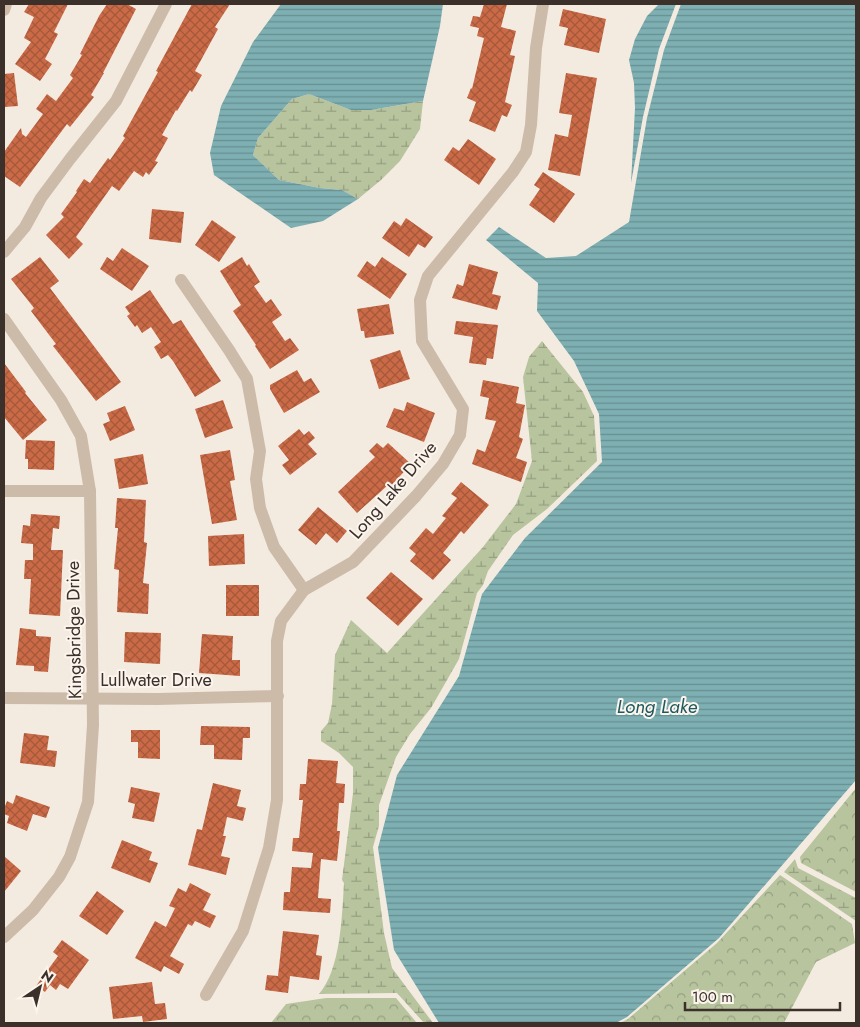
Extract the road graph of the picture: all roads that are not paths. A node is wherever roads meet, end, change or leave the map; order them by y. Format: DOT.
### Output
graph roads {
  1 [pos="6,4"];
  2 [pos="166,4"];
  3 [pos="543,4"];
  4 [pos="4,10"];
  5 [pos="4,252"];
  6 [pos="181,280"];
  7 [pos="4,319"];
  8 [pos="4,491"];
  9 [pos="90,491"];
  10 [pos="304,590"];
  11 [pos="278,696"];
  12 [pos="4,698"];
  13 [pos="92,698"];
  14 [pos="4,937"];
  15 [pos="206,994"];
  1 -- 4 [label="street"];
  2 -- 5 [label="street"];
  3 -- 10 [label="street, Long Lake Drive"];
  6 -- 10 [label="street"];
  7 -- 9 [label="street, Kingsbridge Drive"];
  8 -- 9 [label="street"];
  9 -- 13 [label="street, Kingsbridge Drive"];
  10 -- 11 [label="street, Long Lake Drive"];
  11 -- 13 [label="street, Lullwater Drive"];
  11 -- 15 [label="street, Long Lake Drive"];
  12 -- 13 [label="street, Lullwater Drive"];
  13 -- 14 [label="street, Kingsbridge Drive"];
}
